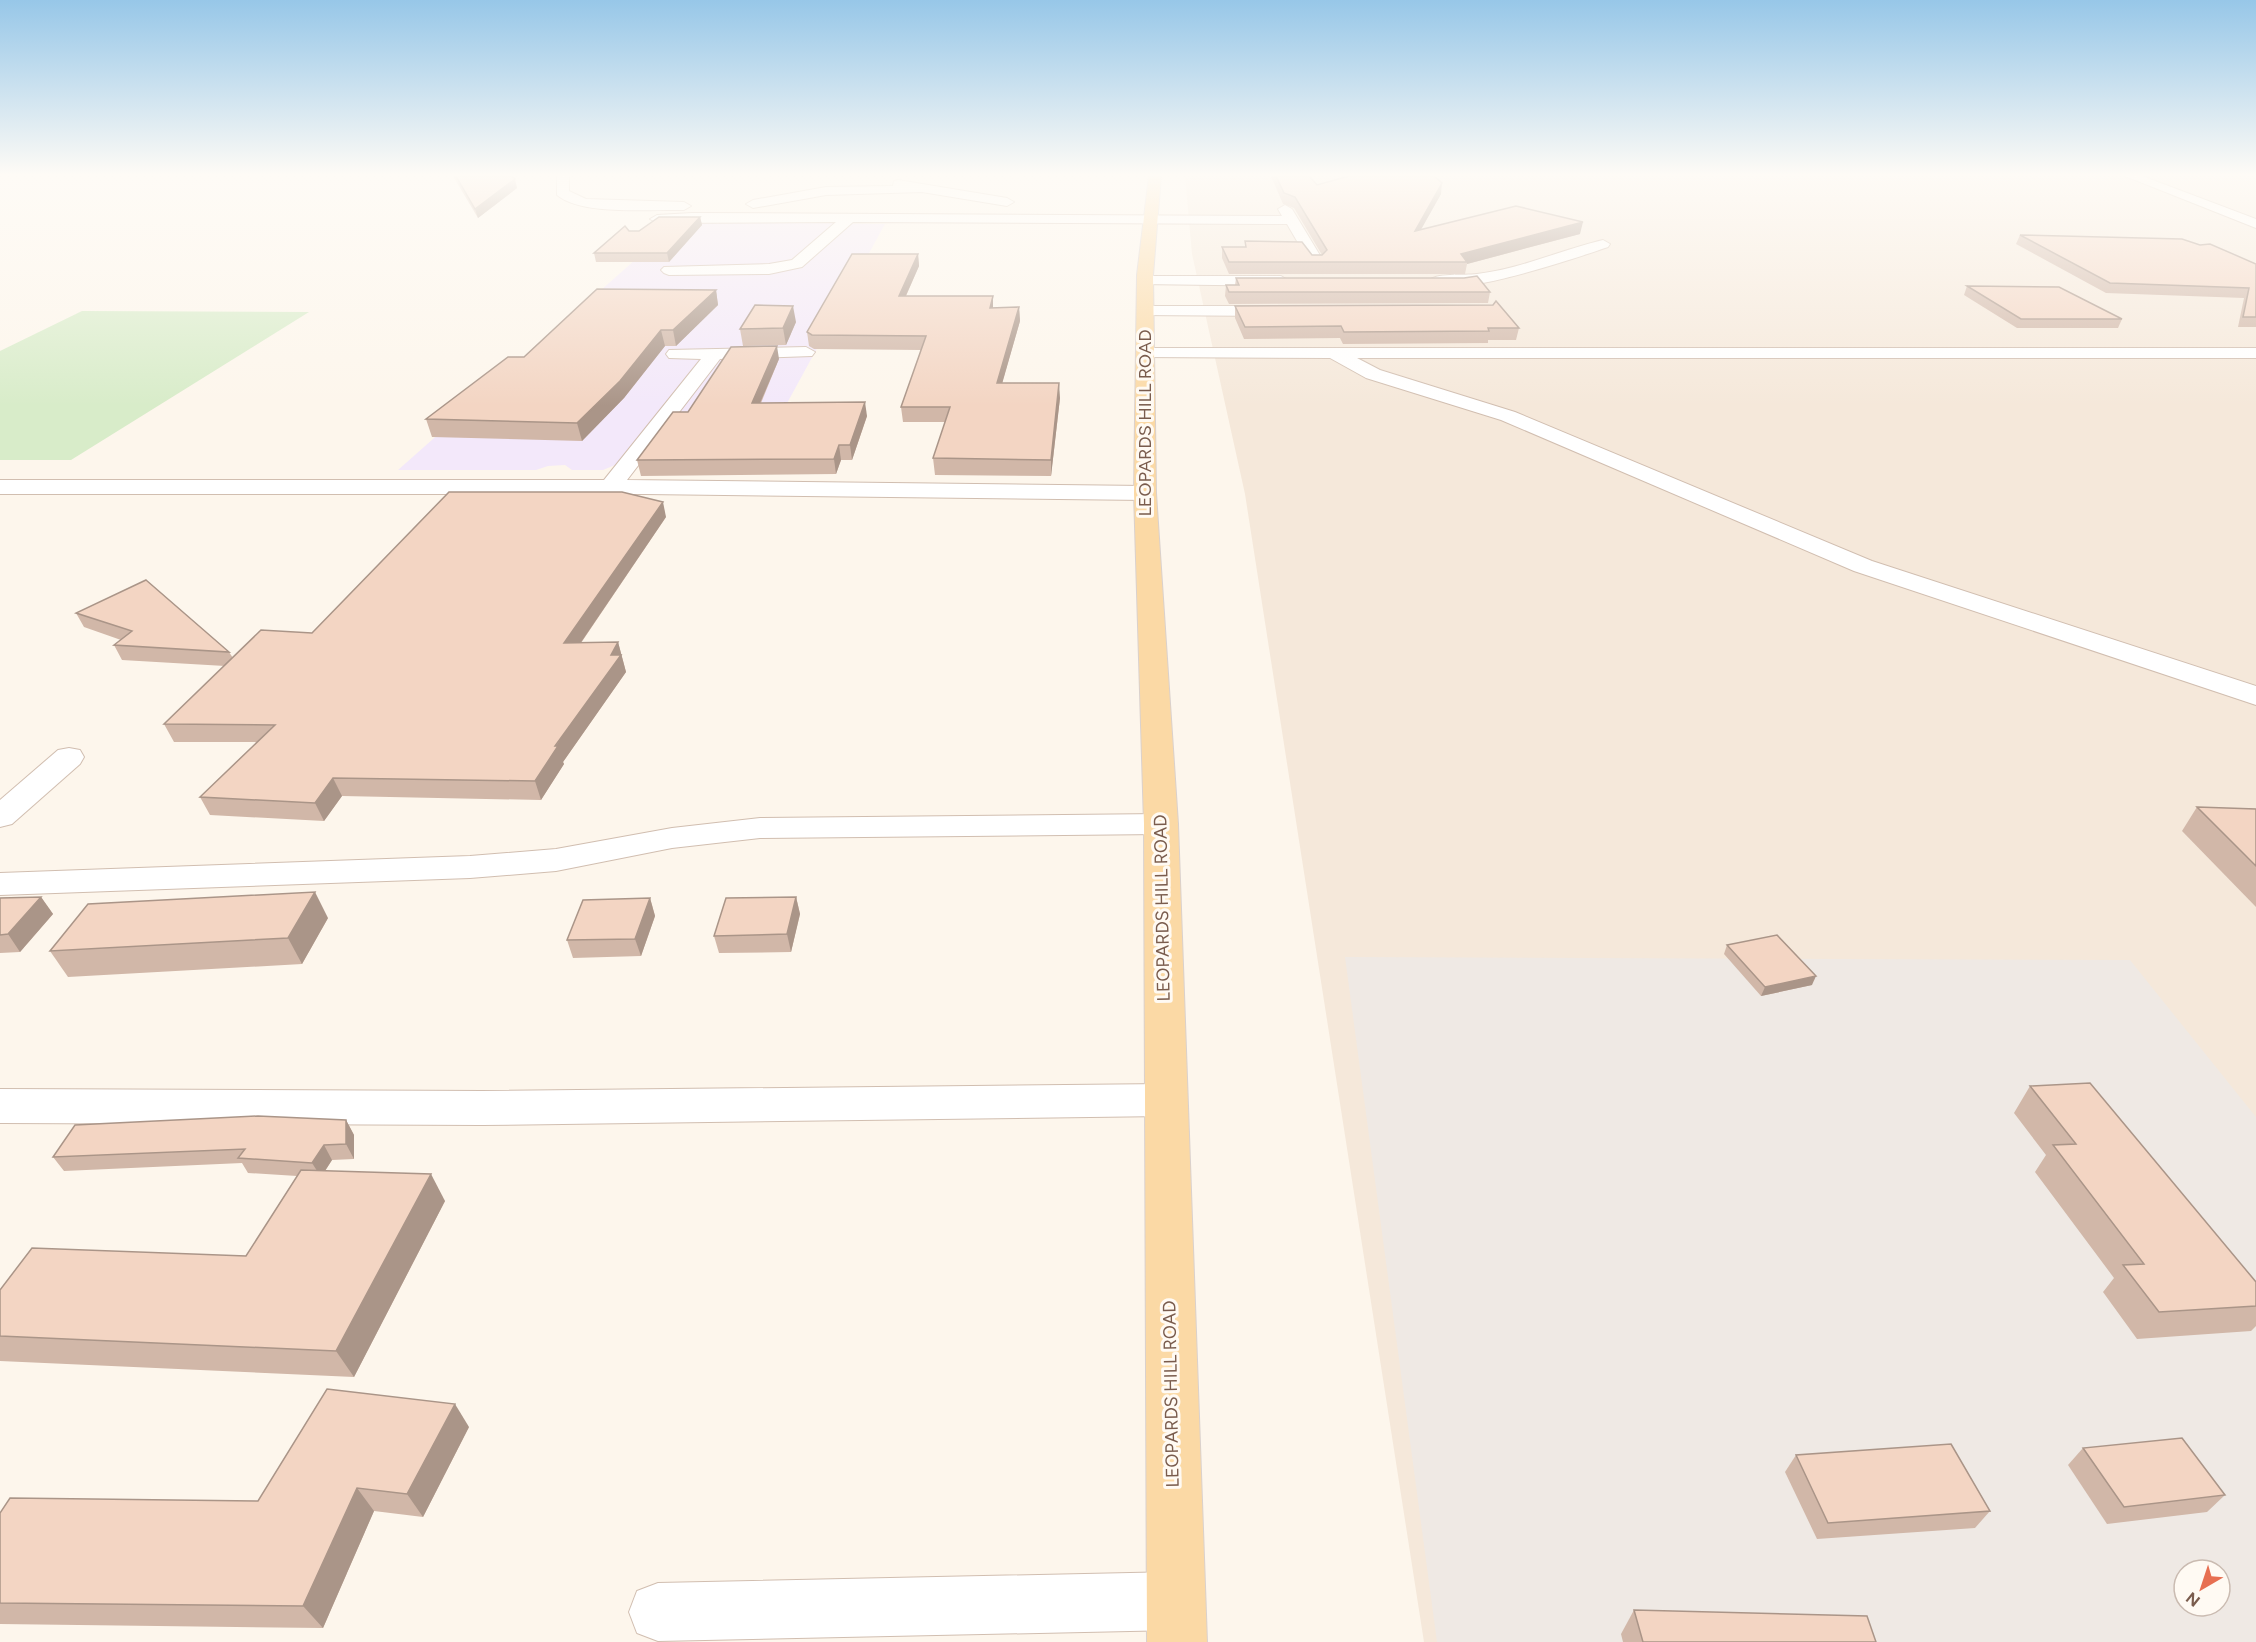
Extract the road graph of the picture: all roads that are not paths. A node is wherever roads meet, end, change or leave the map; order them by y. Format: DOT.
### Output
graph roads {
  1 [pos="810,253"];
  2 [pos="1148,253"];
  3 [pos="1310,253"];
  4 [pos="1577,253"];
  5 [pos="1316,262"];
  6 [pos="669,270"];
  7 [pos="1298,282"];
  8 [pos="1415,282"];
  9 [pos="1145,296"];
  10 [pos="1296,311"];
  11 [pos="806,352"];
  12 [pos="1332,352"];
  13 [pos="715,353"];
  14 [pos="1145,353"];
  15 [pos="2256,353"];
  16 [pos="675,354"];
  17 [pos="699,374"];
  18 [pos="722,374"];
  19 [pos="0,486"];
  20 [pos="610,487"];
  21 [pos="1145,493"];
  22 [pos="2256,696"];
  23 [pos="69,757"];
  24 [pos="0,817"];
  25 [pos="1161,824"];
  26 [pos="0,884"];
  27 [pos="1165,1101"];
  28 [pos="0,1106"];
  29 [pos="658,1612"];
  30 [pos="1176,1621"];
  1 -- 6 [label="street"];
  2 -- 9 [label="main road, LEOPARDS HILL ROAD"];
  3 -- 5 [label="street"];
  4 -- 8 [label="street"];
  7 -- 9 [label="street"];
  9 -- 10 [label="street"];
  9 -- 14 [label="main road, LEOPARDS HILL ROAD"];
  11 -- 13 [label="street"];
  12 -- 14 [label="street"];
  12 -- 15 [label="street"];
  12 -- 22 [label="street"];
  13 -- 16 [label="street"];
  13 -- 17 [label="street"];
  14 -- 21 [label="main road, LEOPARDS HILL ROAD"];
  17 -- 18 [label="street"];
  17 -- 20 [label="street"];
  19 -- 20 [label="street"];
  20 -- 21 [label="street"];
  21 -- 25 [label="main road, LEOPARDS HILL ROAD"];
  23 -- 24 [label="street"];
  25 -- 26 [label="street"];
  25 -- 27 [label="main road, LEOPARDS HILL ROAD"];
  27 -- 28 [label="street"];
  27 -- 30 [label="main road, LEOPARDS HILL ROAD"];
  29 -- 30 [label="street"];
}
